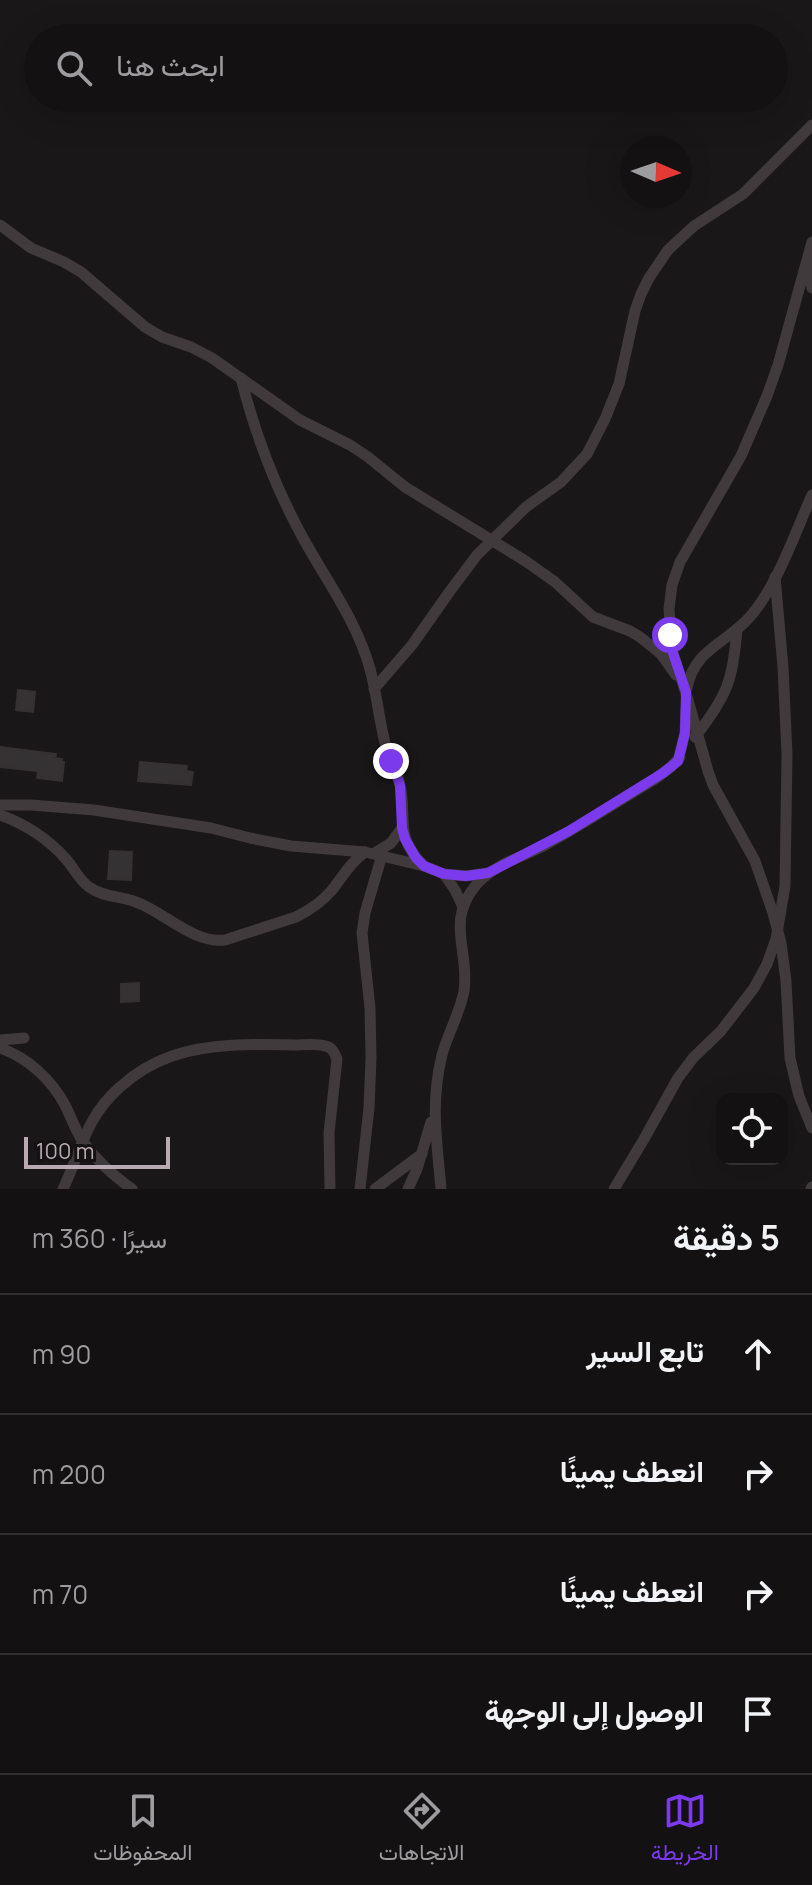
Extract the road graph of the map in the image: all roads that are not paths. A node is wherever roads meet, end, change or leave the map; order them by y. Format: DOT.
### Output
graph roads {
  1 [pos="812,125"];
  2 [pos="0,225"];
  3 [pos="812,242"];
  4 [pos="808,256"];
  5 [pos="812,288"];
  6 [pos="241,378"];
  7 [pos="812,495"];
  8 [pos="492,540"];
  9 [pos="775,577"];
  10 [pos="737,629"];
  11 [pos="374,689"];
  12 [pos="686,698"];
  13 [pos="697,734"];
  14 [pos="678,761"];
  15 [pos="0,805"];
  16 [pos="0,815"];
  17 [pos="402,828"];
  18 [pos="374,853"];
  19 [pos="424,866"];
  20 [pos="488,873"];
  21 [pos="444,874"];
  22 [pos="463,907"];
  23 [pos="778,931"];
  24 [pos="24,1038"];
  25 [pos="0,1040"];
  26 [pos="0,1048"];
  27 [pos="434,1110"];
  28 [pos="812,1128"];
  29 [pos="82,1140"];
  30 [pos="422,1154"];
  31 [pos="63,1189"];
  32 [pos="132,1189"];
  33 [pos="330,1189"];
  34 [pos="360,1189"];
  35 [pos="375,1189"];
  36 [pos="408,1189"];
  37 [pos="441,1189"];
  38 [pos="614,1189"];
  1 -- 8 [label="street"];
  2 -- 6 [label="street"];
  3 -- 4 [label="street"];
  4 -- 5 [label="street"];
  4 -- 12 [label="street"];
  6 -- 8 [label="street"];
  6 -- 11 [label="street"];
  7 -- 9 [label="street"];
  8 -- 11 [label="street"];
  8 -- 12 [label="street"];
  9 -- 10 [label="street"];
  9 -- 23 [label="street"];
  10 -- 12 [label="street"];
  10 -- 13 [label="street"];
  11 -- 17 [label="street"];
  12 -- 13 [label="street"];
  12 -- 14 [label="street"];
  13 -- 14 [label="street"];
  13 -- 23 [label="street"];
  14 -- 20 [label="street"];
  15 -- 18 [label="street"];
  16 -- 18 [label="street"];
  17 -- 18 [label="street"];
  17 -- 19 [label="street"];
  18 -- 19 [label="street"];
  18 -- 34 [label="street"];
  19 -- 21 [label="street"];
  20 -- 21 [label="street"];
  20 -- 22 [label="street"];
  21 -- 22 [label="street"];
  22 -- 27 [label="street"];
  23 -- 28 [label="street"];
  23 -- 38 [label="street"];
  24 -- 25 [label="street"];
  26 -- 29 [label="street"];
  27 -- 30 [label="street"];
  27 -- 37 [label="street"];
  29 -- 31 [label="street"];
  29 -- 32 [label="street"];
  29 -- 33 [label="street"];
  30 -- 35 [label="street"];
  30 -- 36 [label="street"];
}
